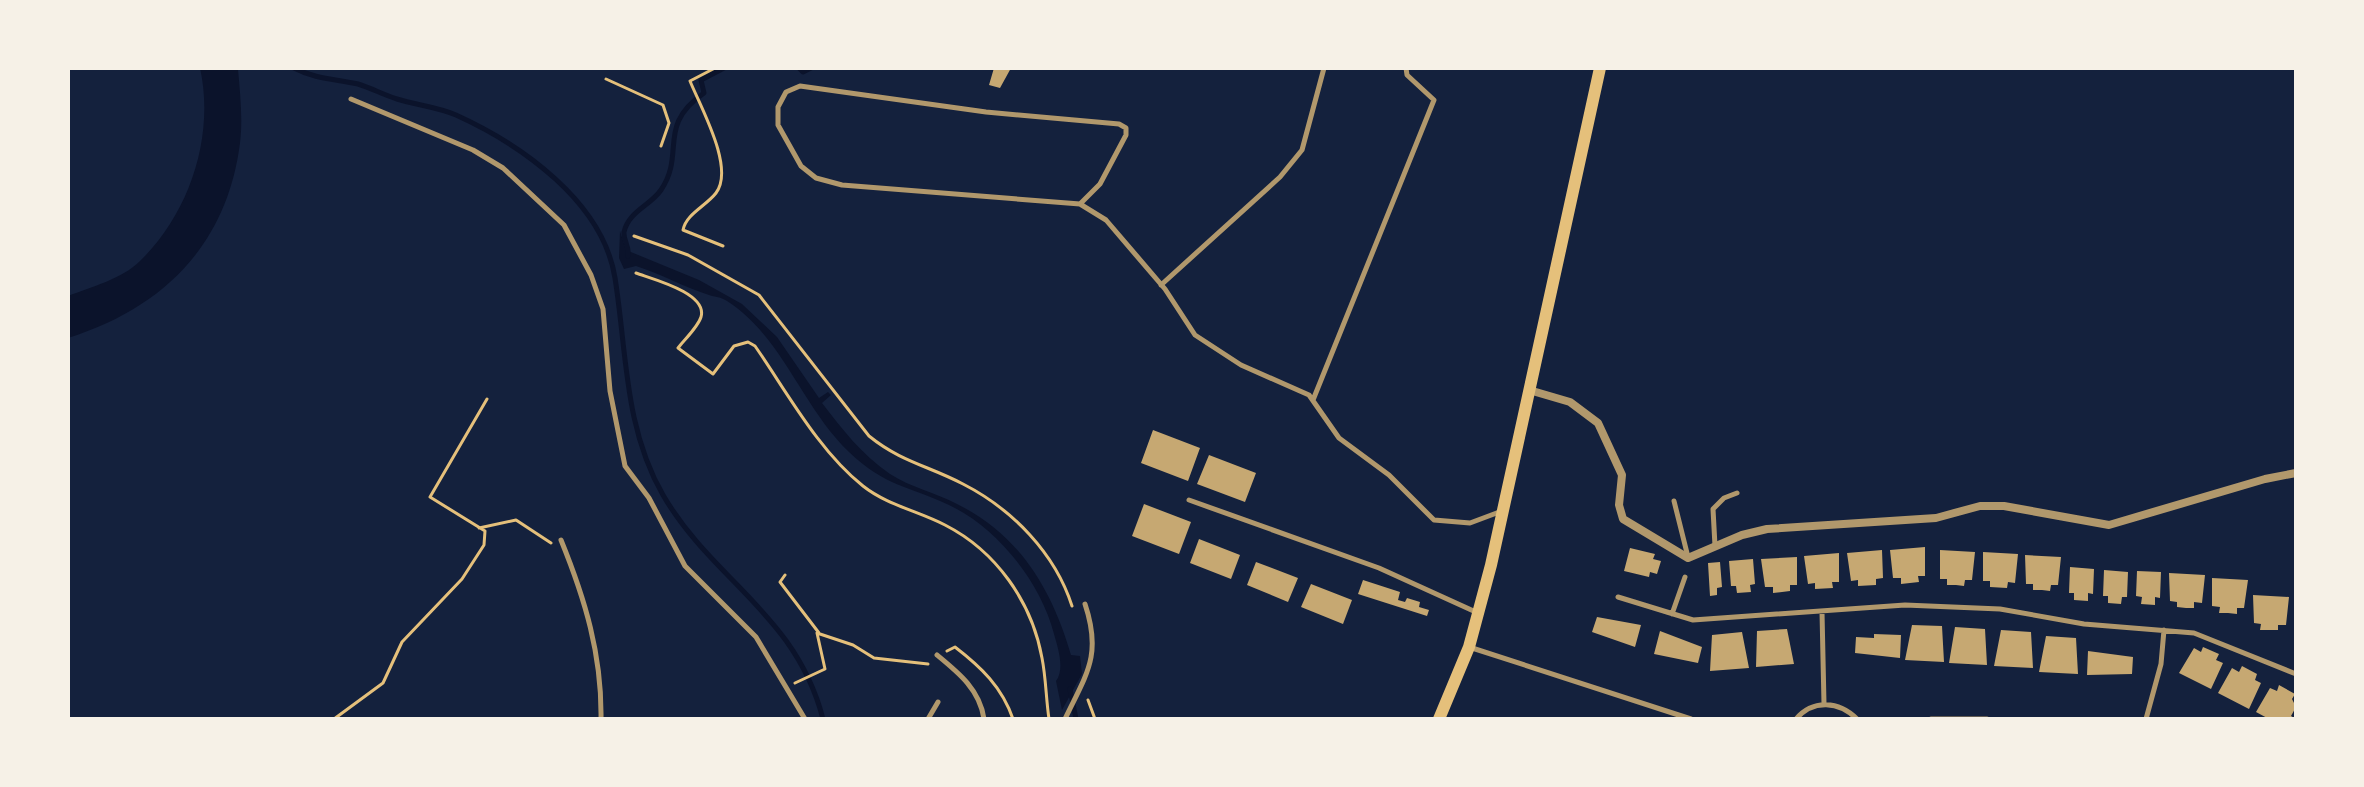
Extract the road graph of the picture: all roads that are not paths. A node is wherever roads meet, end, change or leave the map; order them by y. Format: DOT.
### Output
graph roads {
  1 [pos="1324,68"];
  2 [pos="1406,68"];
  3 [pos="1600,68"];
  4 [pos="351,99"];
  5 [pos="1080,204"];
  6 [pos="1161,285"];
  7 [pos="1529,390"];
  8 [pos="1313,400"];
  9 [pos="2296,473"];
  10 [pos="1737,493"];
  11 [pos="1189,500"];
  12 [pos="1674,501"];
  13 [pos="1503,511"];
  14 [pos="562,543"];
  15 [pos="1715,548"];
  16 [pos="1688,558"];
  17 [pos="1685,577"];
  18 [pos="1618,597"];
  19 [pos="1085,604"];
  20 [pos="1822,612"];
  21 [pos="1479,613"];
  22 [pos="1672,614"];
  23 [pos="2164,630"];
  24 [pos="1469,647"];
  25 [pos="937,655"];
  26 [pos="2296,674"];
  27 [pos="938,702"];
  28 [pos="1824,704"];
  29 [pos="601,719"];
  30 [pos="805,719"];
  31 [pos="928,719"];
  32 [pos="984,719"];
  33 [pos="1065,719"];
  34 [pos="1439,719"];
  35 [pos="1691,719"];
  36 [pos="1796,719"];
  37 [pos="1857,719"];
  38 [pos="1931,719"];
  39 [pos="1987,719"];
  40 [pos="2146,719"];
  1 -- 6 [label="lane"];
  2 -- 8 [label="lane"];
  3 -- 7 [label="main road"];
  4 -- 30 [label="lane"];
  5 -- 5 [label="lane"];
  5 -- 6 [label="lane"];
  6 -- 8 [label="lane"];
  7 -- 13 [label="main road"];
  7 -- 16 [label="street"];
  8 -- 13 [label="lane"];
  9 -- 15 [label="street"];
  10 -- 15 [label="lane"];
  11 -- 21 [label="lane"];
  12 -- 16 [label="lane"];
  13 -- 21 [label="main road"];
  14 -- 29 [label="lane"];
  15 -- 16 [label="street"];
  17 -- 22 [label="lane"];
  18 -- 22 [label="lane"];
  19 -- 33 [label="lane"];
  20 -- 22 [label="lane"];
  20 -- 23 [label="lane"];
  20 -- 28 [label="lane"];
  21 -- 24 [label="main road"];
  23 -- 26 [label="lane"];
  23 -- 40 [label="lane"];
  24 -- 34 [label="main road"];
  24 -- 35 [label="lane"];
  25 -- 32 [label="lane"];
  27 -- 31 [label="lane"];
  28 -- 36 [label="lane"];
  28 -- 37 [label="lane"];
  38 -- 39 [label="lane"];
}
